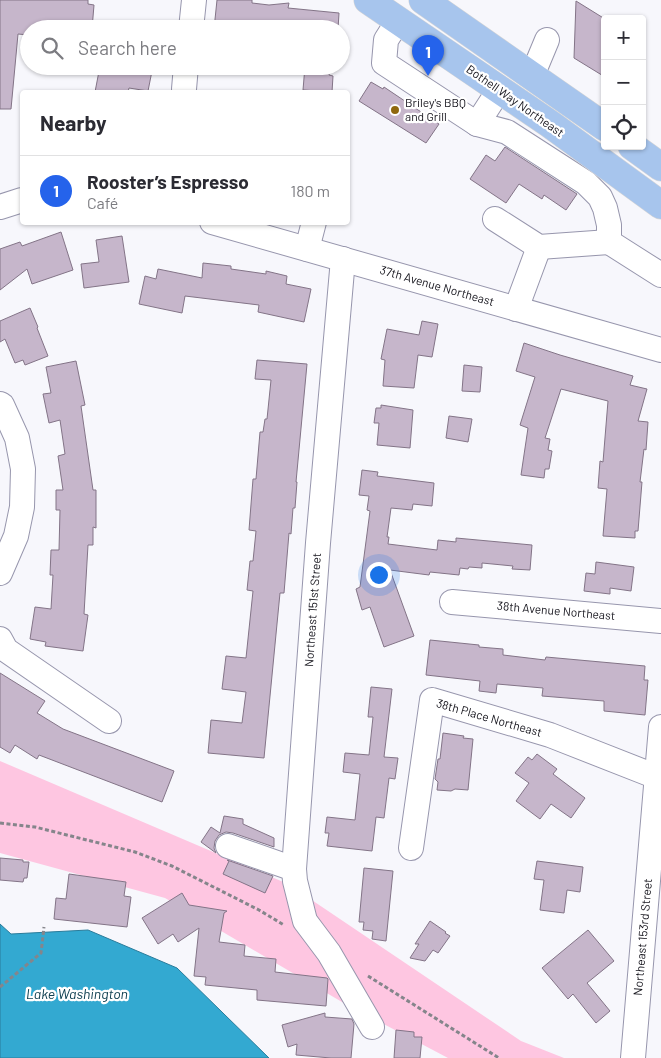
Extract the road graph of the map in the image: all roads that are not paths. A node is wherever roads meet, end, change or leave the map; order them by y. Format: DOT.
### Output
graph roads {
  1 [pos="194,0"];
  2 [pos="368,0"];
  3 [pos="424,0"];
  4 [pos="192,20"];
  5 [pos="398,21"];
  6 [pos="547,40"];
  7 [pos="532,76"];
  8 [pos="500,90"];
  9 [pos="477,124"];
  10 [pos="601,124"];
  11 [pos="638,150"];
  12 [pos="661,167"];
  13 [pos="20,201"];
  14 [pos="661,205"];
  15 [pos="0,208"];
  16 [pos="496,219"];
  17 [pos="223,225"];
  18 [pos="313,225"];
  19 [pos="609,242"];
  20 [pos="539,248"];
  21 [pos="307,249"];
  22 [pos="343,259"];
  23 [pos="661,275"];
  24 [pos="516,309"];
  25 [pos="661,350"];
  26 [pos="0,404"];
  27 [pos="0,573"];
  28 [pos="452,602"];
  29 [pos="661,621"];
  30 [pos="0,640"];
  31 [pos="109,721"];
  32 [pos="661,727"];
  33 [pos="657,777"];
  34 [pos="228,846"];
  35 [pos="410,848"];
  36 [pos="294,869"];
  37 [pos="372,1027"];
  38 [pos="633,1058"];
  1 -- 4 [label="street"];
  2 -- 5 [label="main road, Bothell Way Northeast"];
  3 -- 7 [label="main road"];
  5 -- 8 [label="main road, Bothell Way Northeast"];
  5 -- 9 [label="street"];
  6 -- 7 [label="street"];
  7 -- 10 [label="main road"];
  8 -- 9 [label="street"];
  8 -- 14 [label="main road, Bothell Way Northeast"];
  9 -- 19 [label="street"];
  11 -- 12 [label="main road"];
  13 -- 15 [label="street"];
  16 -- 20 [label="street"];
  17 -- 21 [label="street, 37th Avenue Northeast"];
  18 -- 21 [label="street"];
  19 -- 20 [label="street"];
  19 -- 23 [label="street"];
  20 -- 24 [label="street"];
  21 -- 22 [label="street, 37th Avenue Northeast"];
  22 -- 24 [label="street, 37th Avenue Northeast"];
  22 -- 36 [label="street, Northeast 151st Street"];
  24 -- 25 [label="street, 37th Avenue Northeast"];
  26 -- 27 [label="street"];
  28 -- 29 [label="street, 38th Avenue Northeast"];
  30 -- 31 [label="street"];
  32 -- 33 [label="street, Northeast 153rd Street"];
  33 -- 35 [label="street, 38th Place Northeast"];
  33 -- 38 [label="street, Northeast 153rd Street"];
  34 -- 36 [label="street"];
  36 -- 37 [label="street, Northeast 151st Street"];
}
